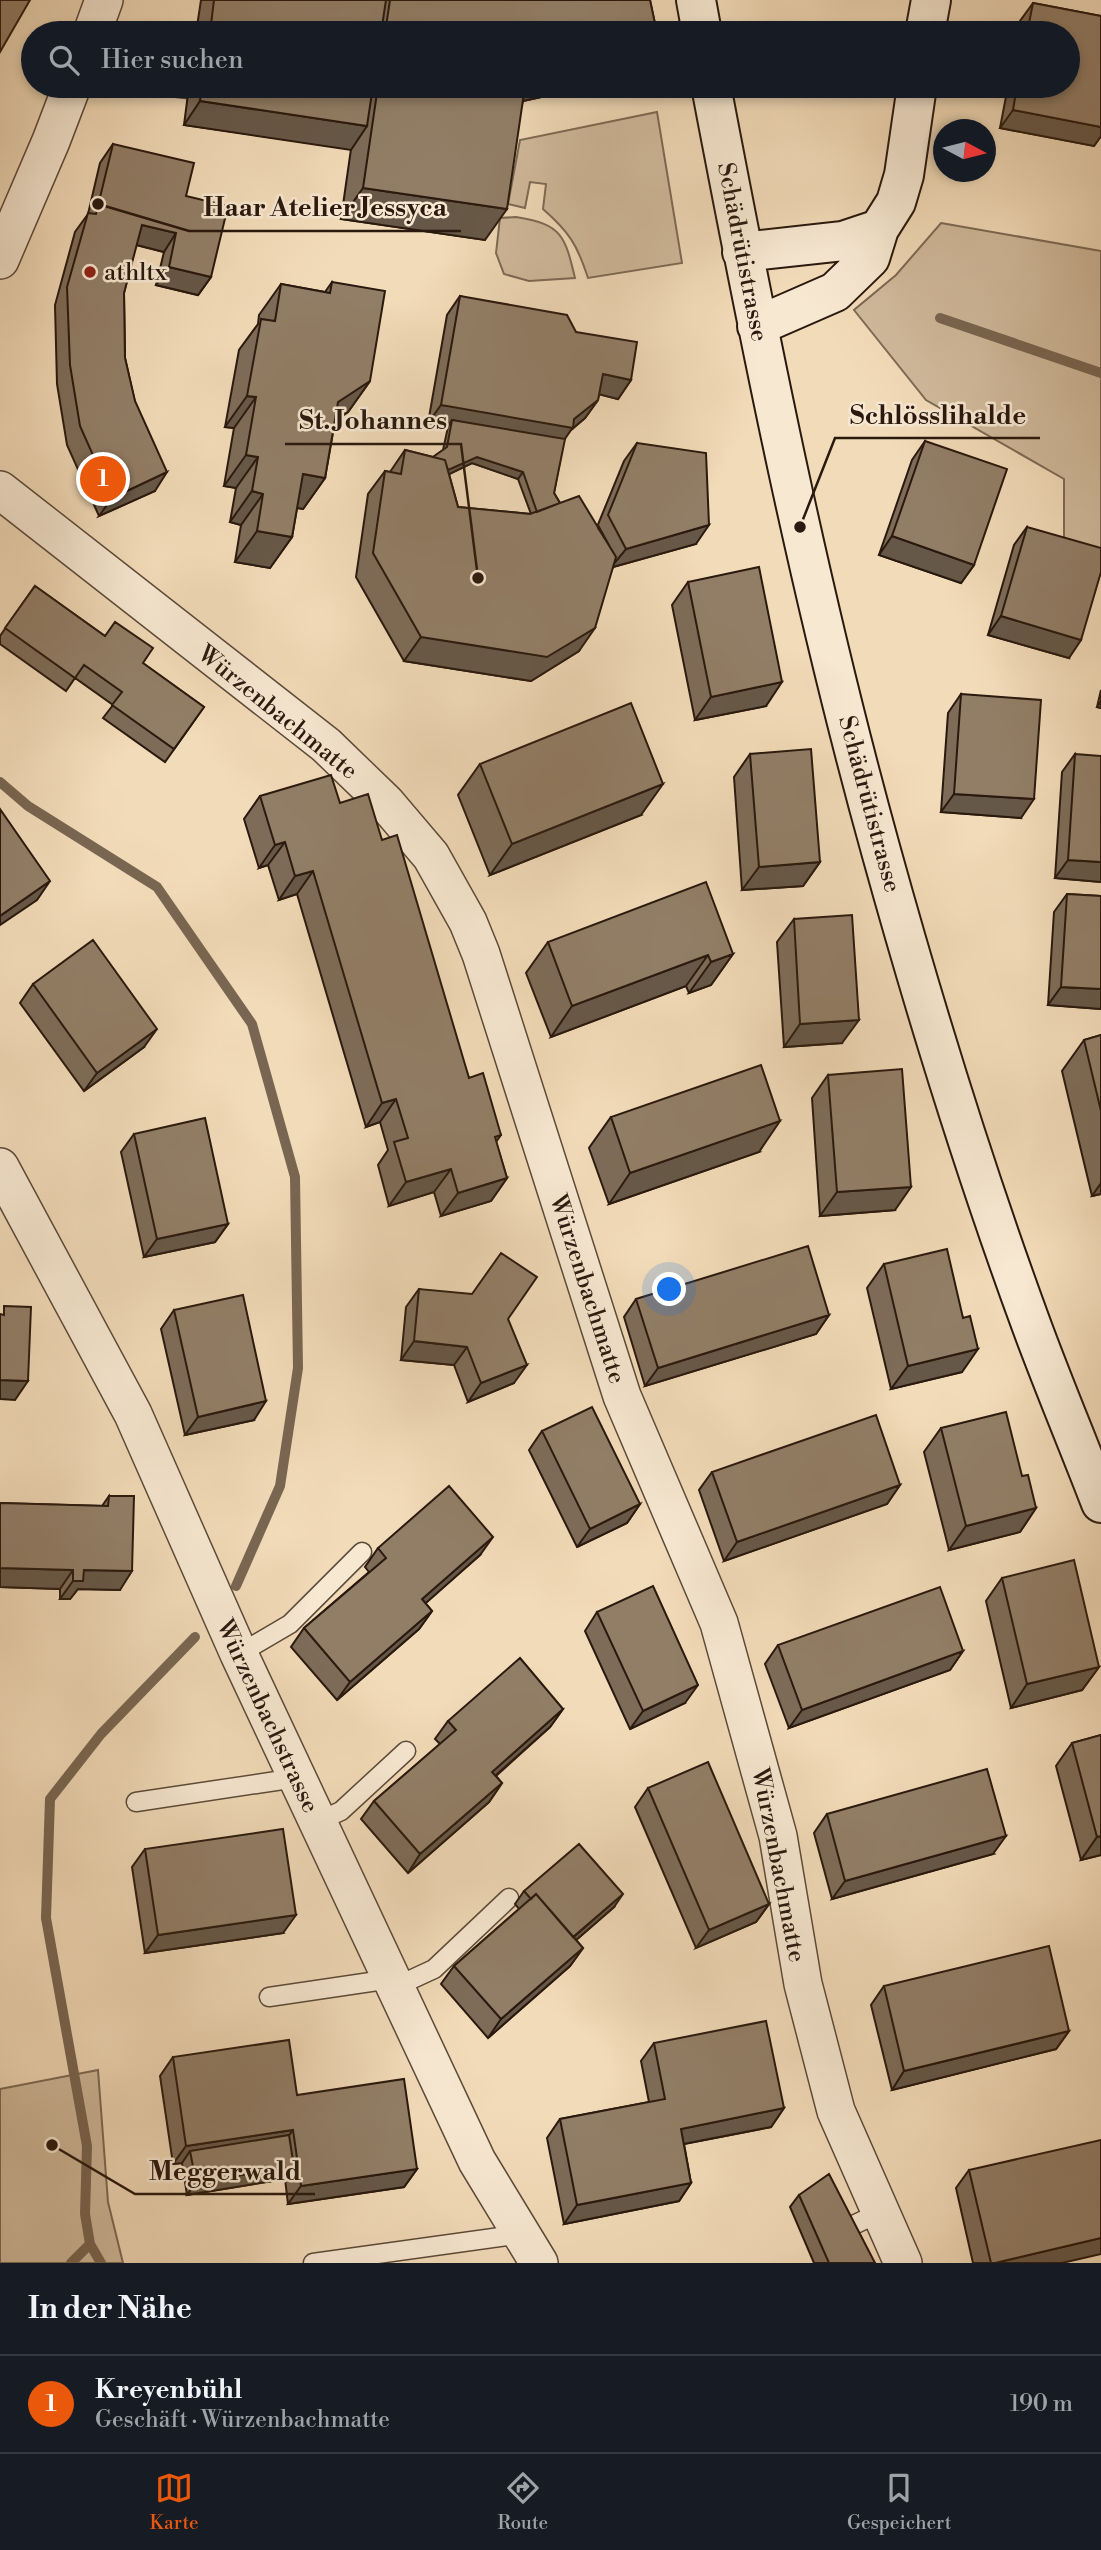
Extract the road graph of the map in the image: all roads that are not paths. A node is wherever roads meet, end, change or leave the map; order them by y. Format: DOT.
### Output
graph roads {
  1 [pos="104,0"];
  2 [pos="695,0"];
  3 [pos="931,0"];
  4 [pos="96,21"];
  5 [pos="699,21"];
  6 [pos="927,21"];
  7 [pos="67,98"];
  8 [pos="713,98"];
  9 [pos="915,98"];
  10 [pos="879,229"];
  11 [pos="743,251"];
  12 [pos="0,260"];
  13 [pos="757,326"];
  14 [pos="0,490"];
  15 [pos="0,1167"];
  16 [pos="1101,1503"];
  17 [pos="362,1552"];
  18 [pos="239,1654"];
  19 [pos="406,1751"];
  20 [pos="296,1778"];
  21 [pos="136,1802"];
  22 [pos="317,1822"];
  23 [pos="509,1898"];
  24 [pos="393,1983"];
  25 [pos="269,1997"];
  26 [pos="881,2212"];
  27 [pos="847,2228"];
  28 [pos="531,2249"];
  29 [pos="313,2263"];
  30 [pos="903,2263"];
  1 -- 4 [label="street"];
  2 -- 5 [label="main road"];
  3 -- 6 [label="main road"];
  7 -- 12 [label="street"];
  8 -- 11 [label="main road, Schädrütistrasse"];
  9 -- 10 [label="main road"];
  10 -- 11 [label="main road"];
  10 -- 13 [label="main road"];
  11 -- 13 [label="main road, Schädrütistrasse"];
  13 -- 16 [label="main road, Schädrütistrasse"];
  14 -- 26 [label="street, Würzenbachmatte"];
  15 -- 18 [label="street, Würzenbachstrasse"];
  17 -- 18 [label="lane"];
  18 -- 20 [label="street, Würzenbachstrasse"];
  19 -- 22 [label="lane"];
  20 -- 21 [label="lane"];
  20 -- 22 [label="street, Würzenbachstrasse"];
  22 -- 24 [label="street, Würzenbachstrasse"];
  23 -- 24 [label="lane"];
  24 -- 25 [label="lane"];
  24 -- 28 [label="street, Würzenbachstrasse"];
  26 -- 27 [label="lane"];
  26 -- 30 [label="street, Würzenbachmatte"];
  28 -- 29 [label="lane"];
}
